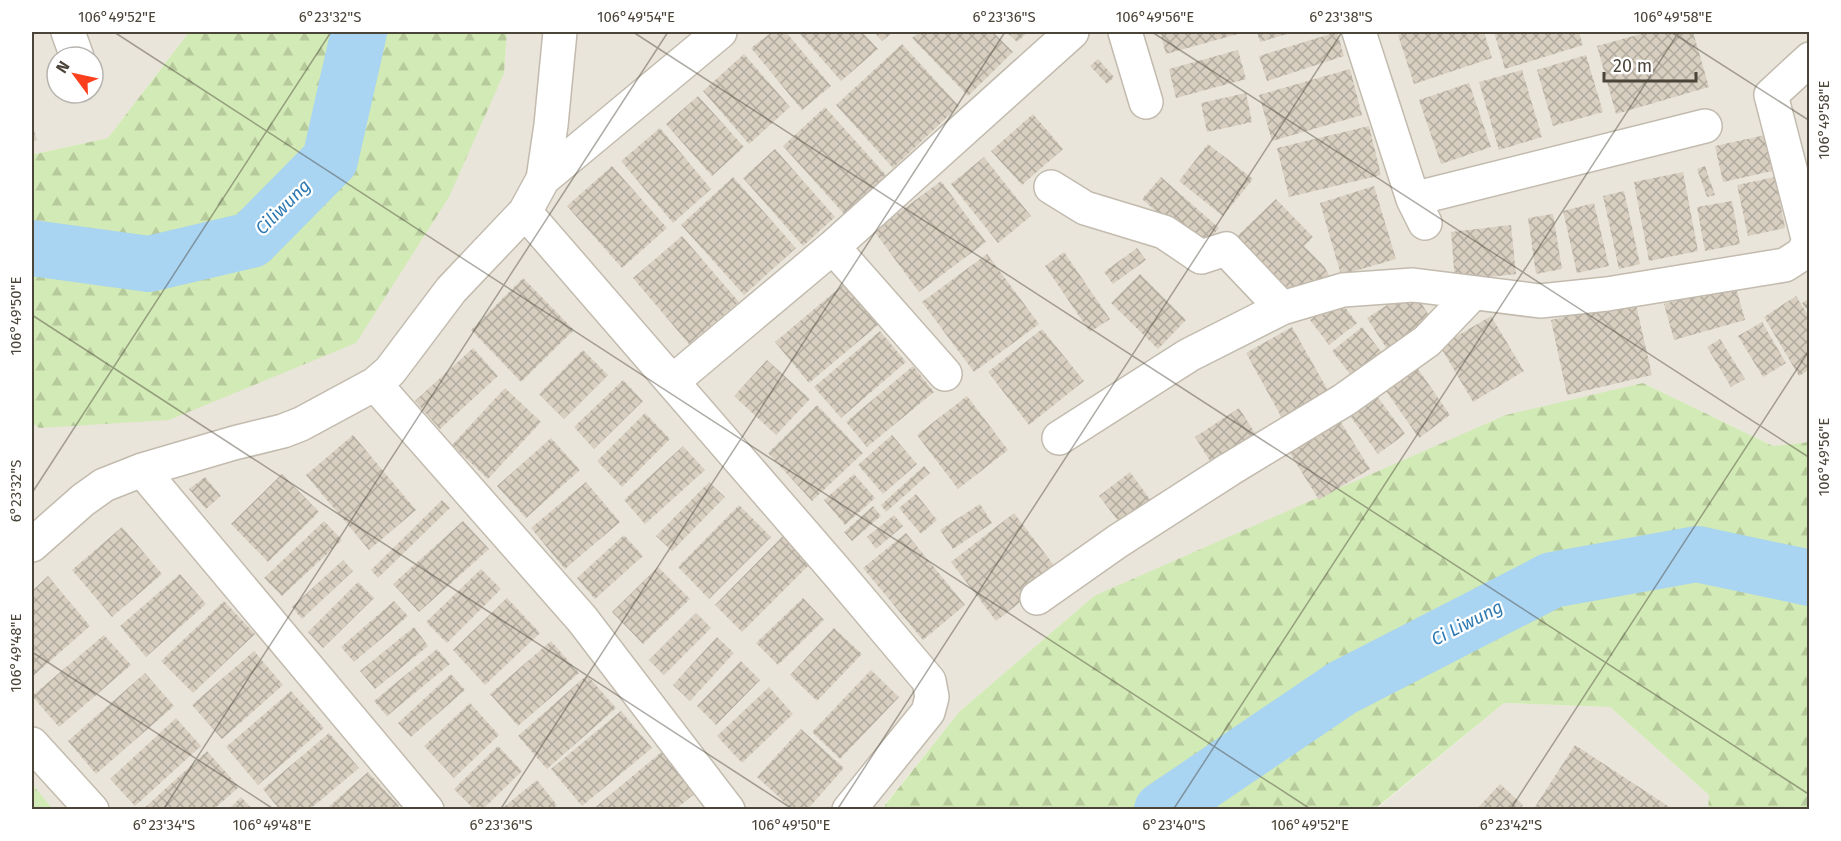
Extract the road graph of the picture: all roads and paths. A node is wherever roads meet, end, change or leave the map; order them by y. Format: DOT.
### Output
graph roads {
  1 [pos="560,32"];
  2 [pos="720,32"];
  3 [pos="1072,32"];
  4 [pos="1125,32"];
  5 [pos="1359,32"];
  6 [pos="1809,59"];
  7 [pos="1146,102"];
  8 [pos="1705,126"];
  9 [pos="543,179"];
  10 [pos="1051,187"];
  11 [pos="525,213"];
  12 [pos="1809,242"];
  13 [pos="833,246"];
  14 [pos="1473,293"];
  15 [pos="1282,308"];
  16 [pos="945,374"];
  17 [pos="672,382"];
  18 [pos="375,384"];
  19 [pos="1059,438"];
  20 [pos="142,470"];
  21 [pos="32,545"];
  22 [pos="1037,598"];
  23 [pos="32,744"];
  24 [pos="92,810"];
  25 [pos="426,810"];
  26 [pos="728,810"];
  27 [pos="849,810"];
  1 -- 9 [label="street"];
  2 -- 9 [label="street"];
  3 -- 13 [label="street"];
  4 -- 7 [label="street"];
  5 -- 8 [label="street"];
  6 -- 12 [label="street"];
  9 -- 11 [label="street"];
  10 -- 15 [label="street"];
  11 -- 17 [label="street"];
  11 -- 18 [label="street"];
  12 -- 14 [label="street"];
  13 -- 16 [label="street"];
  13 -- 17 [label="street"];
  14 -- 15 [label="street"];
  14 -- 22 [label="street"];
  15 -- 19 [label="street"];
  17 -- 27 [label="street"];
  18 -- 20 [label="street"];
  18 -- 26 [label="street"];
  20 -- 21 [label="street"];
  20 -- 25 [label="street"];
  23 -- 24 [label="street"];
}
